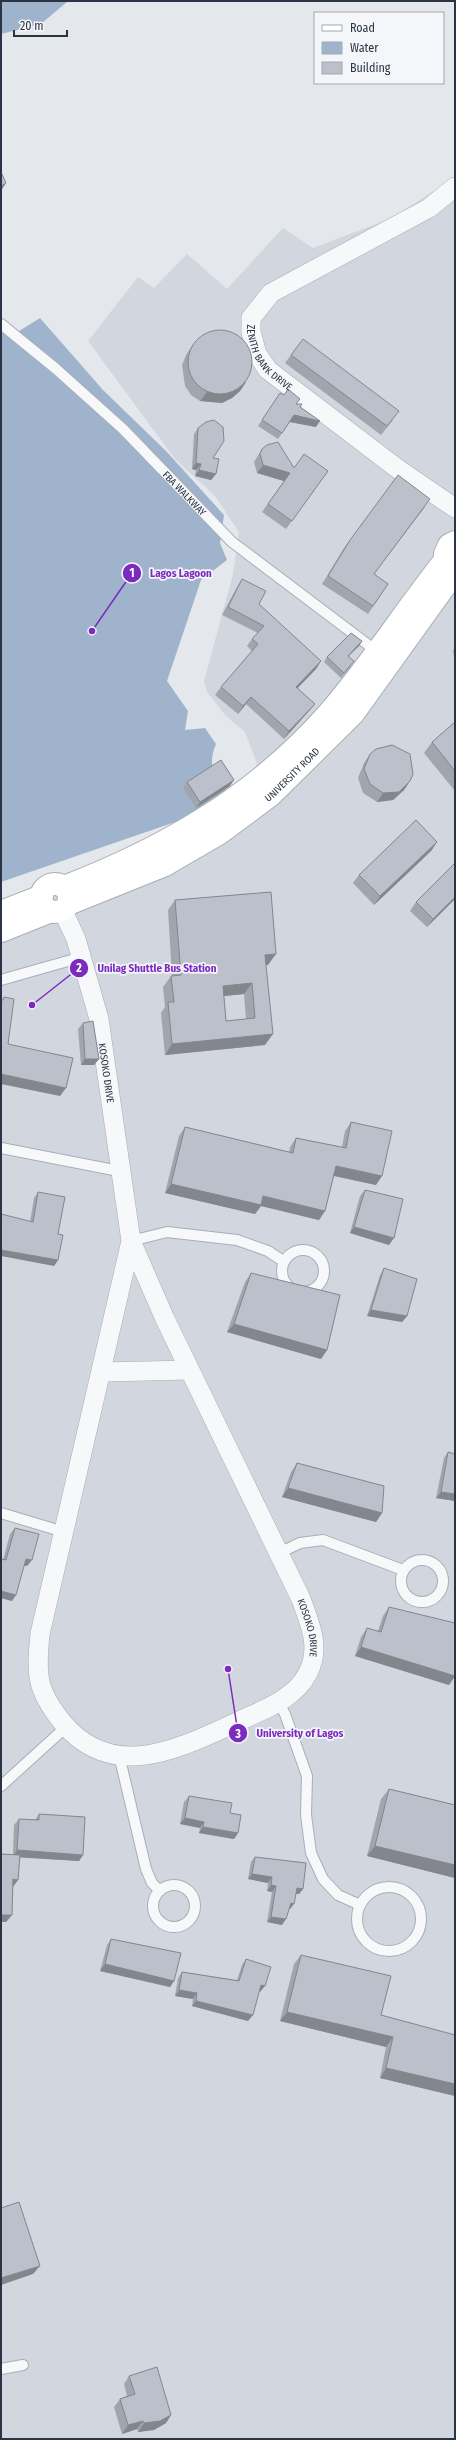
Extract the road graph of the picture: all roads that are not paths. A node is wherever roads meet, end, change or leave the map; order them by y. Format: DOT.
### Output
graph roads {
  1 [pos="455,188"];
  2 [pos="1,324"];
  3 [pos="455,508"];
  4 [pos="453,554"];
  5 [pos="384,657"];
  6 [pos="57,901"];
  7 [pos="1,912"];
  8 [pos="1,931"];
  9 [pos="82,957"];
  10 [pos="1,980"];
  11 [pos="1,1148"];
  12 [pos="119,1170"];
  13 [pos="131,1241"];
  14 [pos="283,1261"];
  15 [pos="189,1370"];
  16 [pos="103,1372"];
  17 [pos="1,1513"];
  18 [pos="64,1532"];
  19 [pos="279,1553"];
  20 [pos="403,1570"];
  21 [pos="278,1702"];
  22 [pos="66,1727"];
  23 [pos="119,1755"];
  24 [pos="1,1786"];
  25 [pos="160,1891"];
  26 [pos="360,1905"];
  27 [pos="23,2365"];
  28 [pos="1,2369"];
  1 -- 3 [label="street, ZENITH BANK DRIVE"];
  2 -- 5 [label="lane, FBA WALKWAY"];
  4 -- 5 [label="main road, UNIVERSITY ROAD"];
  5 -- 6 [label="main road, UNIVERSITY ROAD"];
  6 -- 7 [label="main road, UNIVERSITY ROAD"];
  6 -- 8 [label="main road, UNIVERSITY ROAD"];
  6 -- 9 [label="street, KOSOKO DRIVE"];
  9 -- 10 [label="lane"];
  9 -- 12 [label="street, KOSOKO DRIVE"];
  11 -- 12 [label="lane"];
  12 -- 13 [label="street, KOSOKO DRIVE"];
  13 -- 14 [label="lane"];
  13 -- 15 [label="street, KOSOKO DRIVE"];
  13 -- 16 [label="street, KOSOKO DRIVE"];
  14 -- 14 [label="lane"];
  15 -- 16 [label="street"];
  15 -- 19 [label="street, KOSOKO DRIVE"];
  16 -- 18 [label="street, KOSOKO DRIVE"];
  17 -- 18 [label="lane"];
  18 -- 22 [label="street, KOSOKO DRIVE"];
  19 -- 20 [label="lane"];
  19 -- 21 [label="street, KOSOKO DRIVE"];
  20 -- 20 [label="lane"];
  21 -- 23 [label="street, KOSOKO DRIVE"];
  21 -- 26 [label="lane"];
  22 -- 23 [label="street, KOSOKO DRIVE"];
  22 -- 24 [label="lane"];
  23 -- 25 [label="lane"];
  25 -- 25 [label="lane"];
  26 -- 26 [label="lane"];
  27 -- 28 [label="lane"];
}
